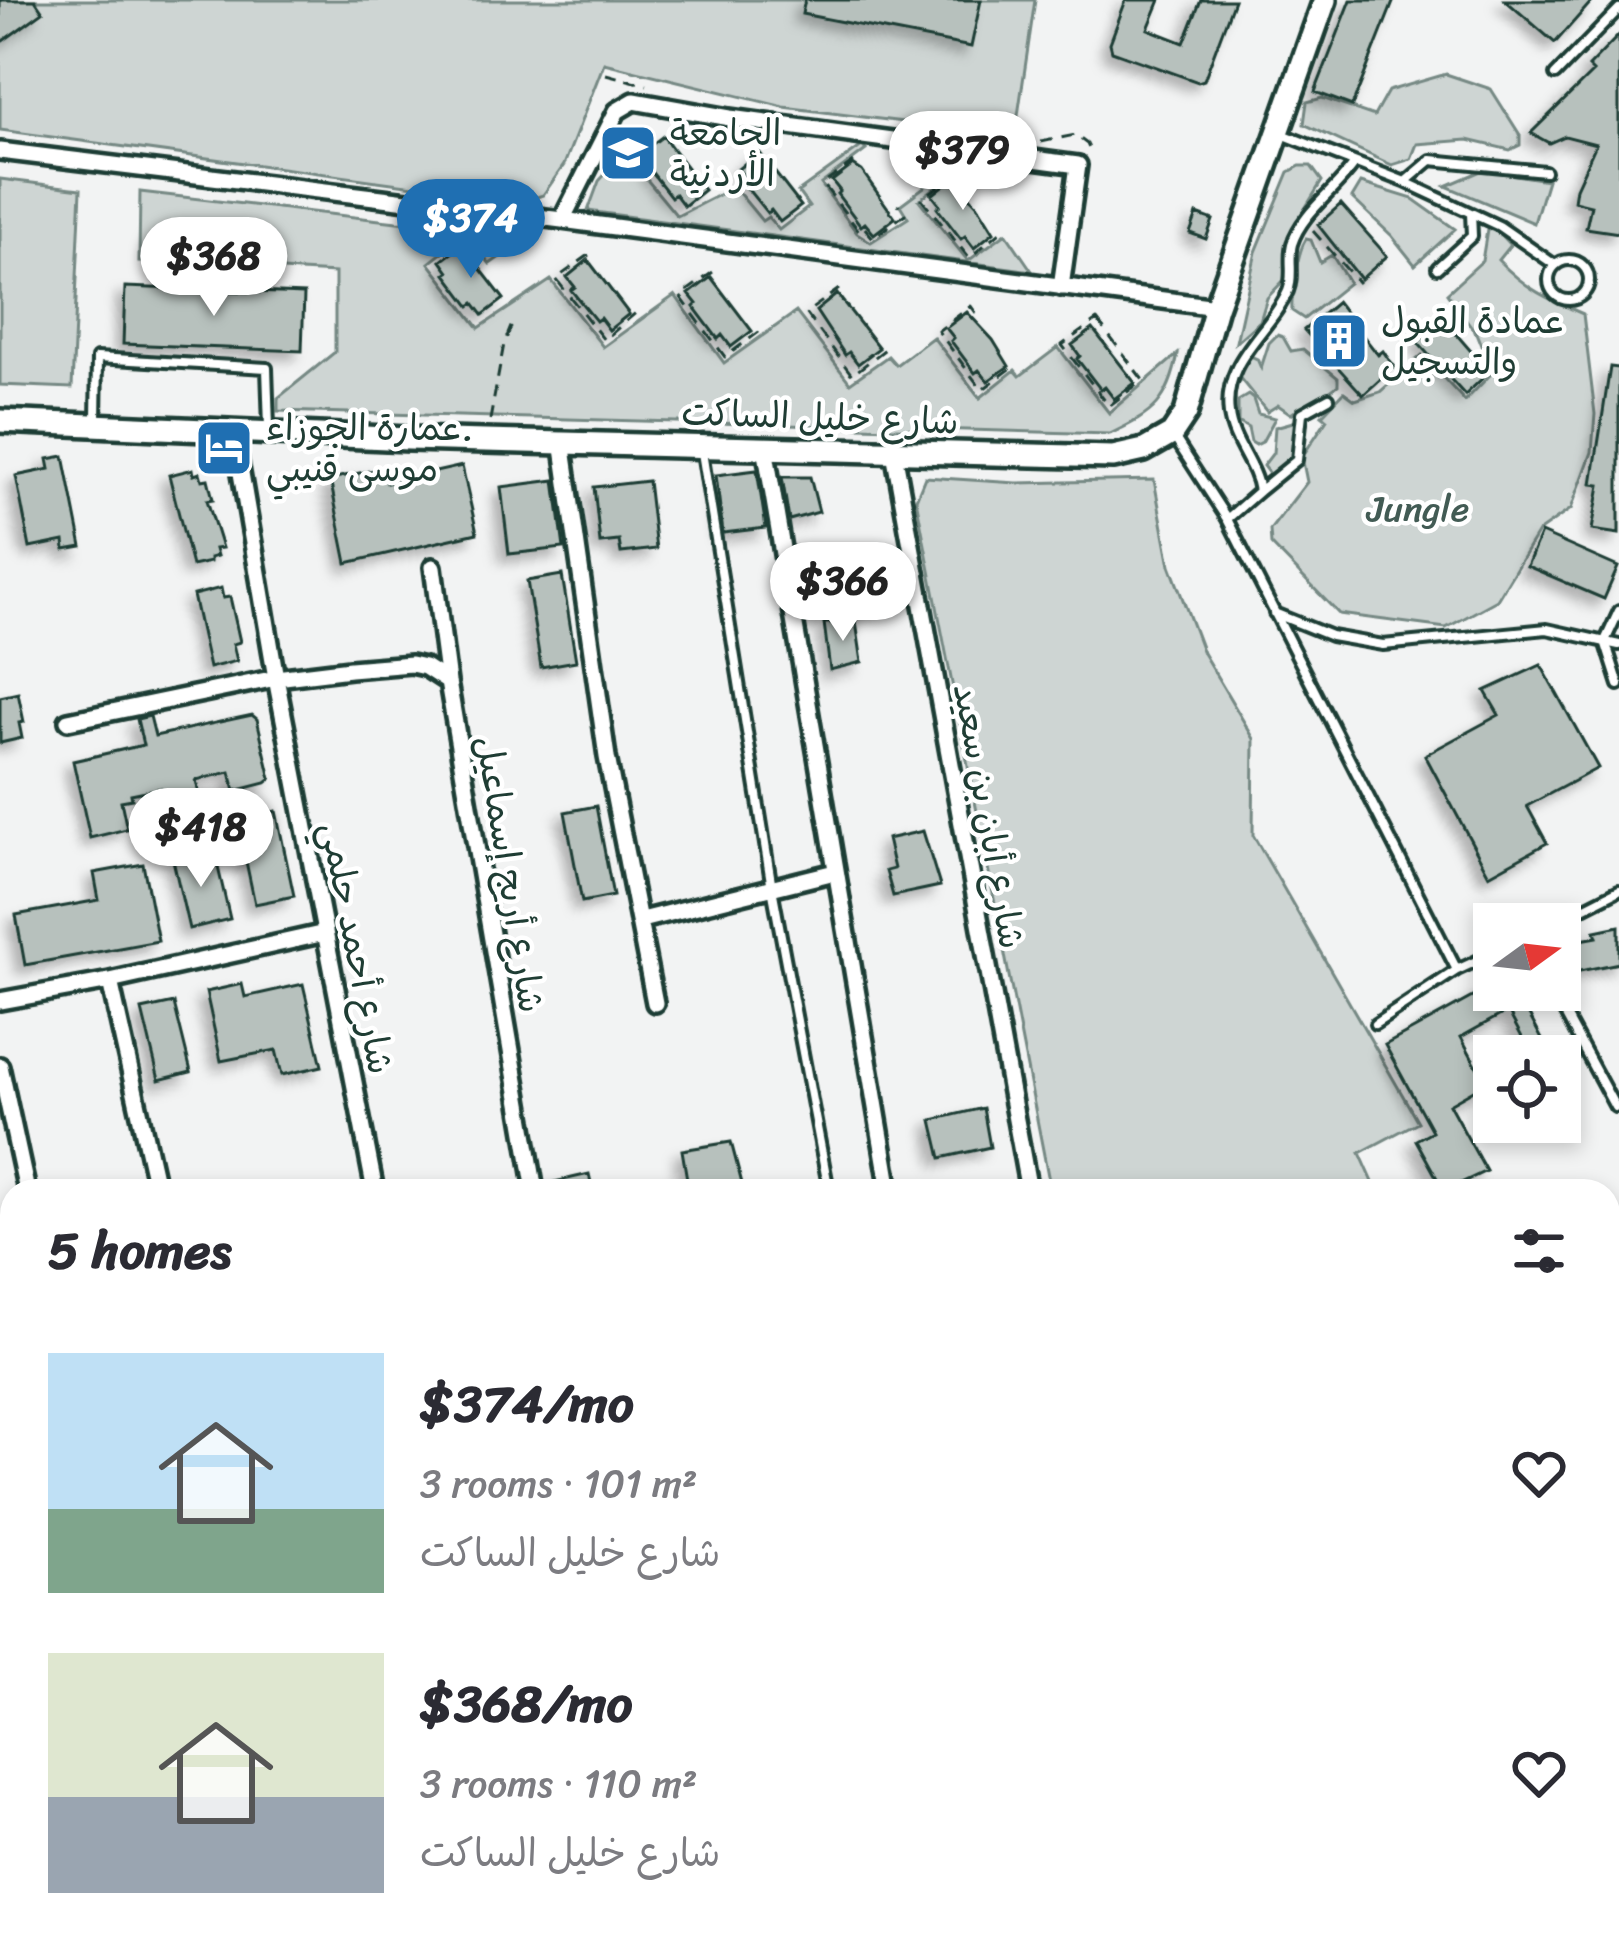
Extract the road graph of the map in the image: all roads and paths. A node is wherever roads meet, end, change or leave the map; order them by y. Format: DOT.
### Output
graph roads {
  1 [pos="1325,0"];
  2 [pos="1619,8"];
  3 [pos="1556,75"];
  4 [pos="1280,133"];
  5 [pos="626,148"];
  6 [pos="1091,149"];
  7 [pos="0,152"];
  8 [pos="613,159"];
  9 [pos="854,161"];
  10 [pos="1355,163"];
  11 [pos="1078,165"];
  12 [pos="1545,171"];
  13 [pos="956,173"];
  14 [pos="1405,182"];
  15 [pos="898,204"];
  16 [pos="1472,213"];
  17 [pos="562,220"];
  18 [pos="1305,222"];
  19 [pos="1006,227"];
  20 [pos="589,255"];
  21 [pos="1555,265"];
  22 [pos="1437,268"];
  23 [pos="713,272"];
  24 [pos="1359,284"];
  25 [pos="1061,287"];
  26 [pos="839,289"];
  27 [pos="1216,307"];
  28 [pos="638,311"];
  29 [pos="976,313"];
  30 [pos="513,322"];
  31 [pos="763,329"];
  32 [pos="890,346"];
  33 [pos="1017,364"];
  34 [pos="1143,380"];
  35 [pos="1329,398"];
  36 [pos="0,421"];
  37 [pos="96,424"];
  38 [pos="234,432"];
  39 [pos="269,434"];
  40 [pos="1172,434"];
  41 [pos="487,440"];
  42 [pos="562,441"];
  43 [pos="701,445"];
  44 [pos="765,447"];
  45 [pos="894,452"];
  46 [pos="1259,491"];
  47 [pos="1227,519"];
  48 [pos="433,567"];
  49 [pos="1619,611"];
  50 [pos="1272,613"];
  51 [pos="1605,641"];
  52 [pos="1619,645"];
  53 [pos="276,678"];
  54 [pos="448,682"];
  55 [pos="1619,685"];
  56 [pos="68,721"];
  57 [pos="835,872"];
  58 [pos="772,888"];
  59 [pos="1619,890"];
  60 [pos="1581,909"];
  61 [pos="641,920"];
  62 [pos="325,933"];
  63 [pos="1473,963"];
  64 [pos="1457,970"];
  65 [pos="110,981"];
  66 [pos="0,1000"];
  67 [pos="655,1004"];
  68 [pos="1563,1011"];
  69 [pos="1376,1024"];
  70 [pos="0,1066"];
  71 [pos="1615,1107"];
  72 [pos="24,1179"];
  73 [pos="154,1179"];
  74 [pos="373,1179"];
  75 [pos="534,1179"];
  76 [pos="827,1179"];
  77 [pos="888,1179"];
  78 [pos="1027,1179"];
  1 -- 4 [label="street"];
  2 -- 3 [label="lane"];
  4 -- 10 [label="lane"];
  4 -- 27 [label="street"];
  5 -- 8 [label="path"];
  6 -- 11 [label="path"];
  7 -- 17 [label="street"];
  9 -- 15 [label="path"];
  10 -- 14 [label="lane"];
  10 -- 18 [label="lane"];
  11 -- 17 [label="street"];
  11 -- 25 [label="street"];
  12 -- 14 [label="lane"];
  13 -- 19 [label="path"];
  14 -- 16 [label="lane"];
  16 -- 21 [label="lane"];
  16 -- 22 [label="lane"];
  17 -- 25 [label="street"];
  18 -- 24 [label="path"];
  18 -- 46 [label="lane"];
  20 -- 28 [label="path"];
  21 -- 21 [label="lane"];
  23 -- 31 [label="path"];
  25 -- 27 [label="street"];
  26 -- 32 [label="path"];
  27 -- 40 [label="street"];
  29 -- 33 [label="path"];
  30 -- 41 [label="path"];
  34 -- 34 [label="path"];
  35 -- 46 [label="lane"];
  36 -- 37 [label="street, شارع خليل الساكت"];
  37 -- 38 [label="street, شارع خليل الساكت"];
  37 -- 39 [label="lane"];
  38 -- 39 [label="street, شارع خليل الساكت"];
  38 -- 53 [label="street, شارع أحمد حلمي"];
  39 -- 41 [label="street, شارع خليل الساكت"];
  40 -- 45 [label="street, شارع خليل الساكت"];
  40 -- 47 [label="lane"];
  41 -- 42 [label="street, شارع خليل الساكت"];
  42 -- 43 [label="street, شارع خليل الساكت"];
  42 -- 61 [label="street"];
  43 -- 44 [label="street, شارع خليل الساكت"];
  43 -- 58 [label="lane"];
  44 -- 45 [label="street, شارع خليل الساكت"];
  44 -- 57 [label="street"];
  45 -- 78 [label="street, شارع أبان بن سعيد"];
  46 -- 47 [label="lane"];
  47 -- 50 [label="lane"];
  48 -- 54 [label="street, شارع أريج إسماعيل"];
  49 -- 51 [label="lane"];
  50 -- 51 [label="lane"];
  50 -- 64 [label="lane"];
  51 -- 52 [label="lane"];
  51 -- 55 [label="lane"];
  53 -- 54 [label="street"];
  53 -- 56 [label="street"];
  53 -- 62 [label="street, شارع أحمد حلمي"];
  54 -- 75 [label="street, شارع أريج إسماعيل"];
  57 -- 58 [label="street"];
  57 -- 77 [label="street"];
  58 -- 61 [label="street"];
  58 -- 76 [label="lane"];
  59 -- 60 [label="lane"];
  61 -- 67 [label="street"];
  62 -- 65 [label="street"];
  62 -- 74 [label="street, شارع أحمد حلمي"];
  63 -- 64 [label="lane"];
  64 -- 69 [label="lane"];
  65 -- 66 [label="street"];
  65 -- 73 [label="street"];
  68 -- 71 [label="lane"];
  70 -- 72 [label="street"];
}
